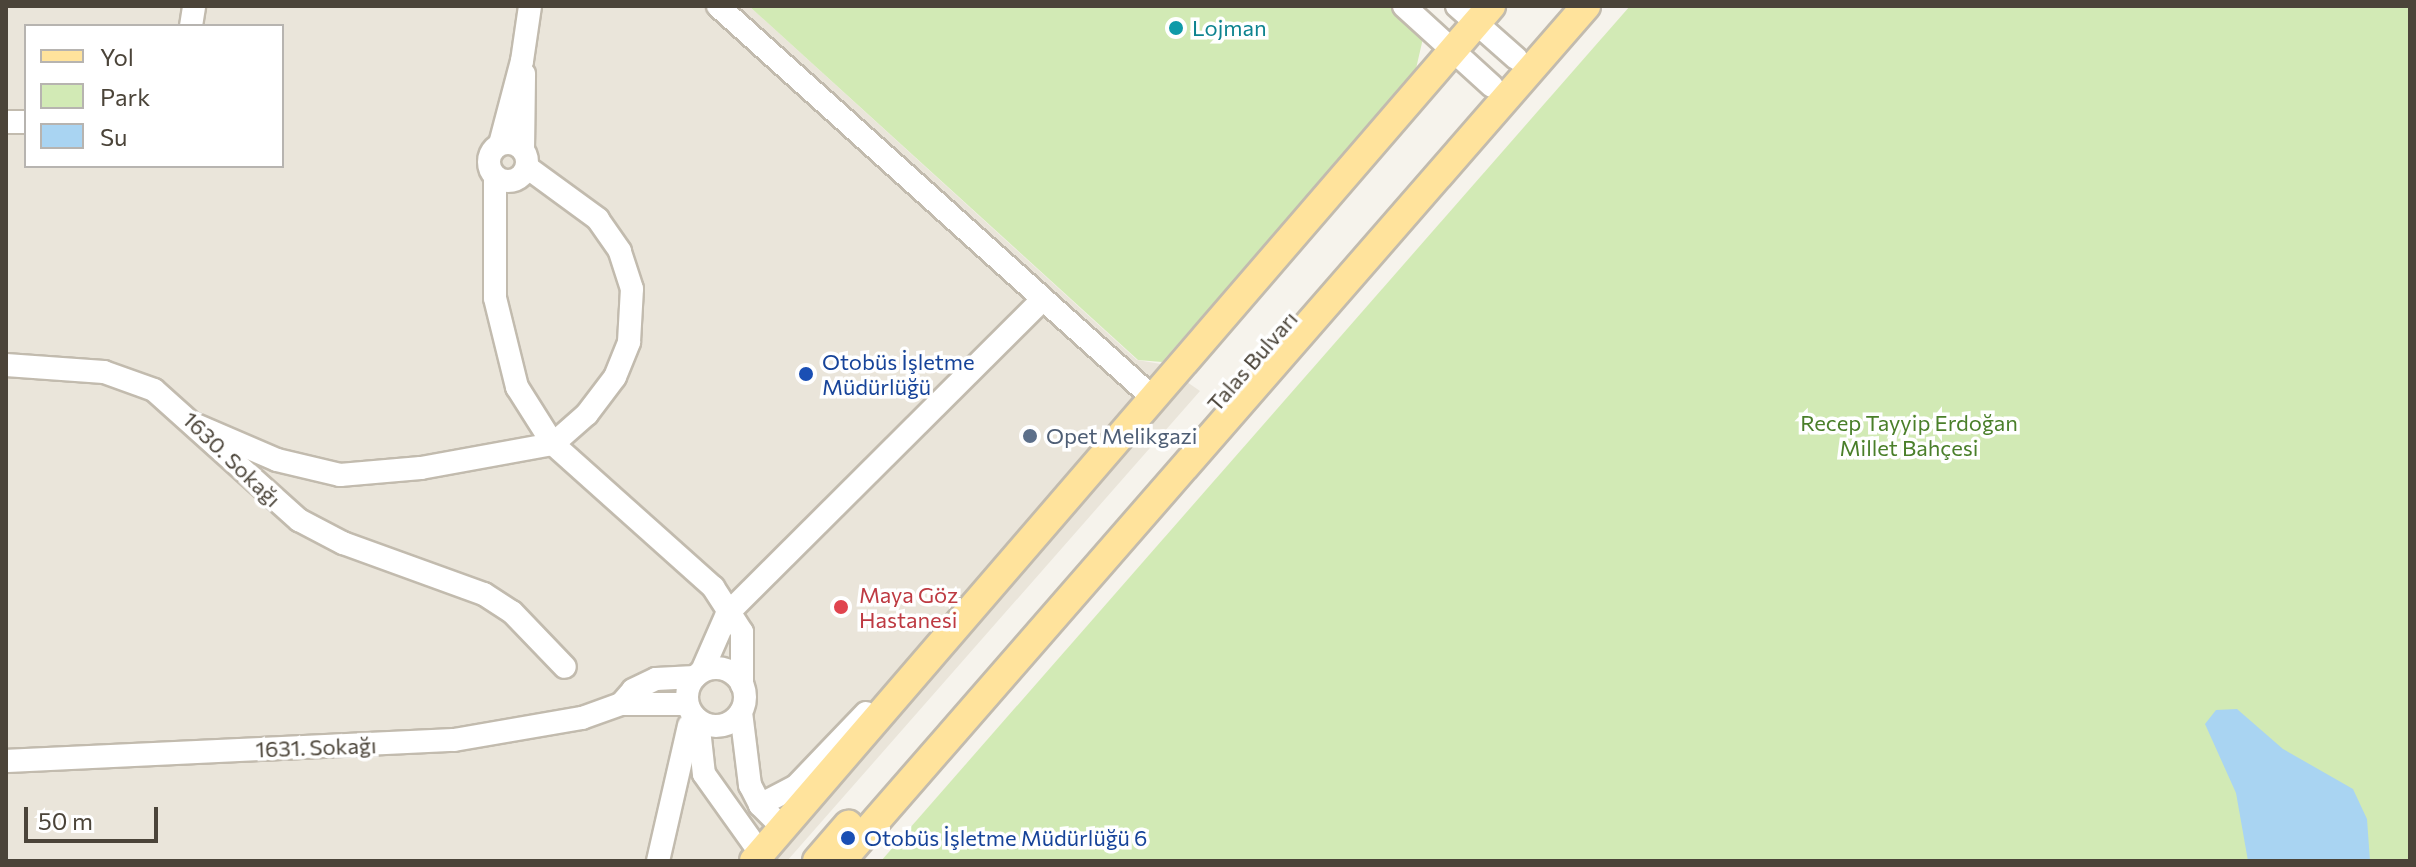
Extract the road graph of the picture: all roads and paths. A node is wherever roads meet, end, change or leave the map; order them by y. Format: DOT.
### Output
graph roads {
  1 [pos="530,6"];
  2 [pos="718,6"];
  3 [pos="1404,6"];
  4 [pos="1561,6"];
  5 [pos="1586,6"];
  6 [pos="1475,11"];
  7 [pos="1452,50"];
  8 [pos="1516,58"];
  9 [pos="522,61"];
  10 [pos="1492,86"];
  11 [pos="500,144"];
  12 [pos="514,168"];
  13 [pos="1043,299"];
  14 [pos="6,365"];
  15 [pos="1153,398"];
  16 [pos="196,425"];
  17 [pos="553,444"];
  18 [pos="727,614"];
  19 [pos="964,617"];
  20 [pos="565,667"];
  21 [pos="698,674"];
  22 [pos="742,685"];
  23 [pos="621,704"];
  24 [pos="692,712"];
  25 [pos="741,712"];
  26 [pos="6,761"];
  27 [pos="711,788"];
  28 [pos="672,805"];
  29 [pos="760,805"];
  30 [pos="784,829"];
  31 [pos="758,857"];
  32 [pos="658,861"];
  33 [pos="817,861"];
  34 [pos="841,861"];
  1 -- 9 [label="street"];
  2 -- 13 [label="street"];
  3 -- 7 [label="street"];
  4 -- 8 [label="main road, Talas Bulvarı"];
  5 -- 34 [label="main road"];
  6 -- 7 [label="main road"];
  6 -- 8 [label="street"];
  7 -- 10 [label="street"];
  7 -- 15 [label="main road"];
  8 -- 10 [label="main road, Talas Bulvarı"];
  9 -- 11 [label="street"];
  9 -- 12 [label="street"];
  10 -- 33 [label="main road, Talas Bulvarı"];
  11 -- 12 [label="street"];
  11 -- 12 [label="street"];
  12 -- 17 [label="street"];
  12 -- 17 [label="street"];
  13 -- 15 [label="street"];
  13 -- 18 [label="street"];
  14 -- 16 [label="street, 1630. Sokağı"];
  15 -- 19 [label="main road"];
  16 -- 17 [label="street"];
  16 -- 20 [label="street, 1630. Sokağı"];
  17 -- 18 [label="street"];
  18 -- 21 [label="street"];
  18 -- 22 [label="street"];
  19 -- 29 [label="street"];
  19 -- 30 [label="main road"];
  21 -- 22 [label="street"];
  21 -- 23 [label="street, 1631. Sokağı"];
  21 -- 24 [label="street"];
  22 -- 25 [label="street"];
  23 -- 24 [label="street, 1631. Sokağı"];
  23 -- 26 [label="street, 1631. Sokağı"];
  24 -- 25 [label="street"];
  24 -- 27 [label="street"];
  24 -- 28 [label="street"];
  25 -- 29 [label="street"];
  27 -- 28 [label="street"];
  27 -- 31 [label="street"];
  28 -- 32 [label="street"];
  29 -- 30 [label="street"];
  30 -- 31 [label="main road"];
}
